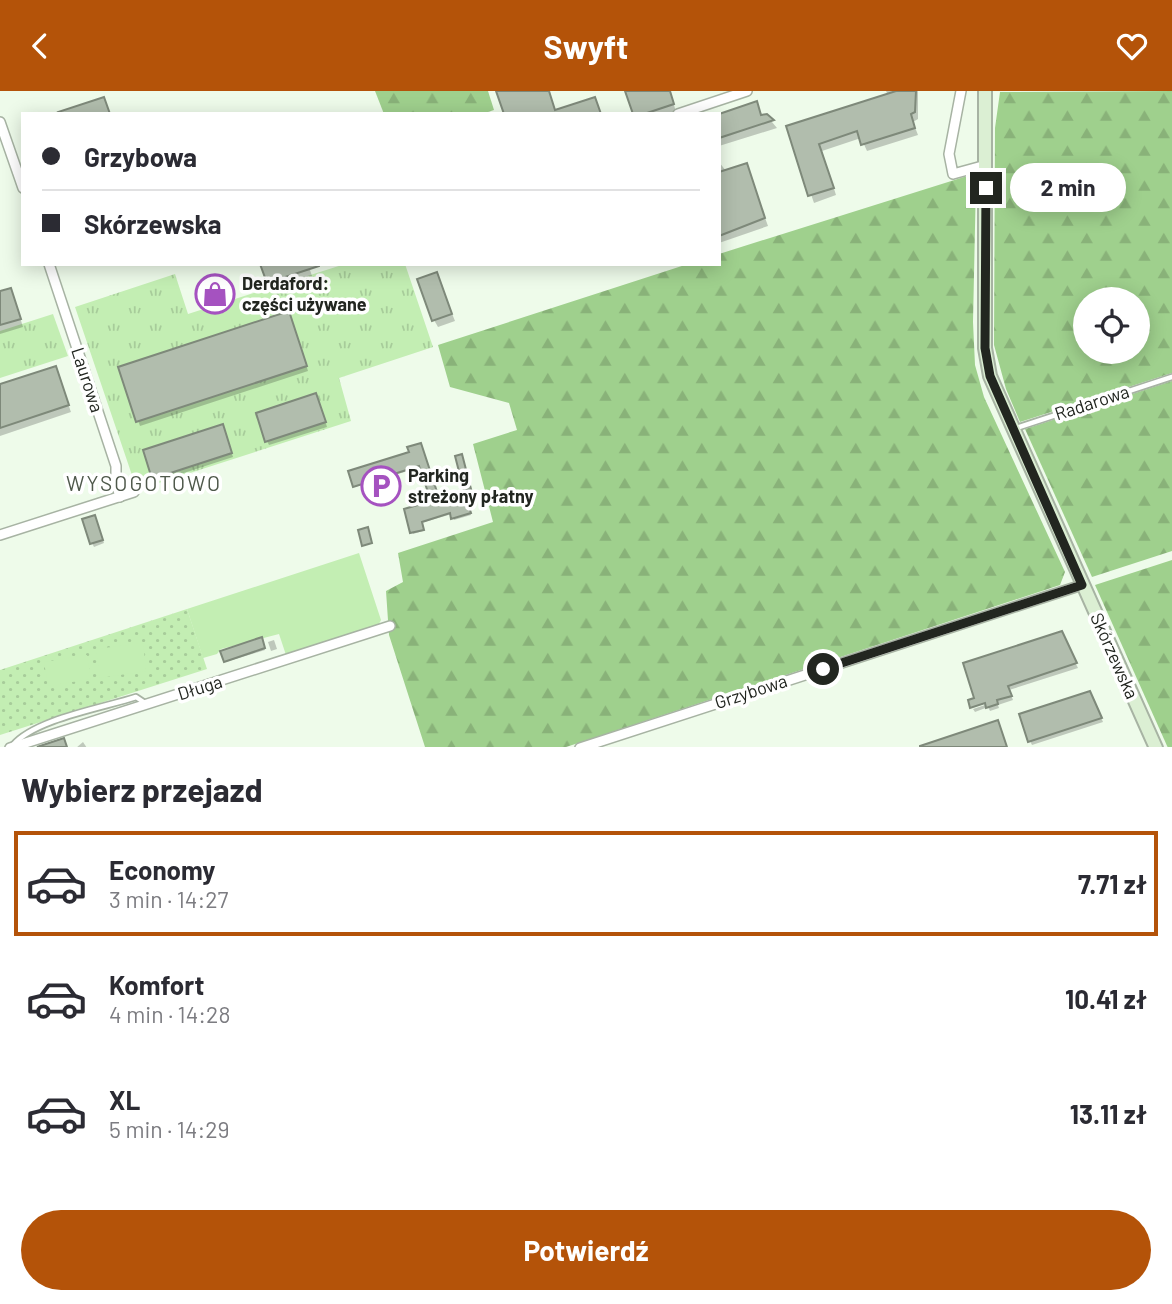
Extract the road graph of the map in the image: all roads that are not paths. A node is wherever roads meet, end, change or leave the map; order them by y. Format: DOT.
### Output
graph roads {
  1 [pos="747,91"];
  2 [pos="961,91"];
  3 [pos="987,91"];
  4 [pos="684,112"];
  5 [pos="0,122"];
  6 [pos="986,165"];
  7 [pos="21,182"];
  8 [pos="50,266"];
  9 [pos="1172,377"];
  10 [pos="1012,429"];
  11 [pos="134,492"];
  12 [pos="120,497"];
  13 [pos="0,535"];
  14 [pos="1082,585"];
  15 [pos="390,626"];
  16 [pos="11,747"];
  17 [pos="580,747"];
  18 [pos="1156,747"];
  1 -- 4 [label="street"];
  2 -- 6 [label="street"];
  3 -- 6 [label="street, Skórzewska"];
  5 -- 7 [label="street"];
  6 -- 10 [label="street, Skórzewska"];
  8 -- 12 [label="street, Laurowa"];
  9 -- 10 [label="lane, Radarowa"];
  10 -- 14 [label="street, Skórzewska"];
  11 -- 12 [label="street"];
  12 -- 13 [label="street"];
  14 -- 17 [label="street, Grzybowa"];
  14 -- 18 [label="street, Skórzewska"];
  15 -- 16 [label="street, Długa"];
}
